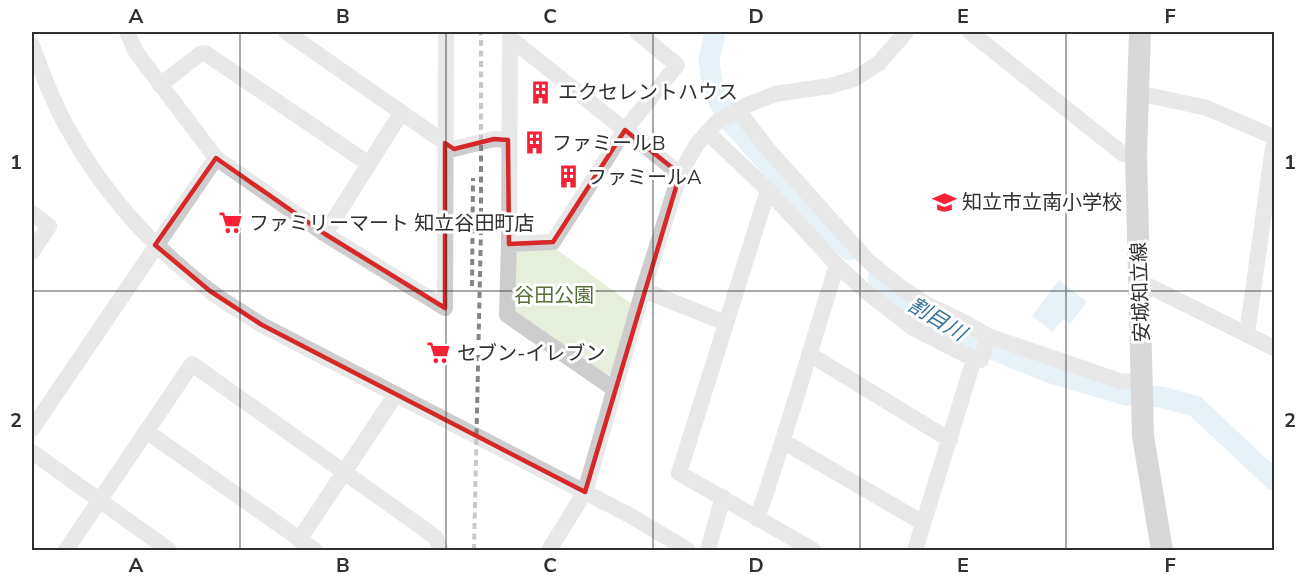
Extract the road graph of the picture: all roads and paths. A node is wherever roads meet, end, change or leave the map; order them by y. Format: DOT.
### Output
graph roads {
  1 [pos="127,32"];
  2 [pos="286,32"];
  3 [pos="446,32"];
  4 [pos="638,32"];
  5 [pos="906,32"];
  6 [pos="970,32"];
  7 [pos="1140,32"];
  8 [pos="510,34"];
  9 [pos="32,45"];
  10 [pos="160,85"];
  11 [pos="1138,93"];
  12 [pos="734,111"];
  13 [pos="401,113"];
  14 [pos="712,127"];
  15 [pos="625,130"];
  16 [pos="1275,139"];
  17 [pos="508,140"];
  18 [pos="445,143"];
  19 [pos="1136,154"];
  20 [pos="216,158"];
  21 [pos="369,164"];
  22 [pos="680,174"];
  23 [pos="768,190"];
  24 [pos="32,213"];
  25 [pos="1269,214"];
  26 [pos="325,234"];
  27 [pos="509,244"];
  28 [pos="155,245"];
  29 [pos="32,252"];
  30 [pos="837,265"];
  31 [pos="1139,285"];
  32 [pos="643,290"];
  33 [pos="726,323"];
  34 [pos="1246,334"];
  35 [pos="988,336"];
  36 [pos="1275,348"];
  37 [pos="809,354"];
  38 [pos="978,359"];
  39 [pos="1143,383"];
  40 [pos="614,389"];
  41 [pos="396,394"];
  42 [pos="32,429"];
  43 [pos="146,431"];
  44 [pos="950,440"];
  45 [pos="784,441"];
  46 [pos="32,452"];
  47 [pos="344,474"];
  48 [pos="585,492"];
  49 [pos="723,497"];
  50 [pos="100,501"];
  51 [pos="758,519"];
  52 [pos="923,523"];
  53 [pos="299,540"];
  54 [pos="66,550"];
  55 [pos="170,550"];
  56 [pos="315,550"];
  57 [pos="441,550"];
  58 [pos="549,550"];
  59 [pos="688,550"];
  60 [pos="708,550"];
  61 [pos="813,550"];
  62 [pos="915,550"];
  63 [pos="1162,550"];
  1 -- 10 [label="street"];
  2 -- 13 [label="street"];
  3 -- 18 [label="street"];
  4 -- 15 [label="street"];
  5 -- 12 [label="street"];
  6 -- 19 [label="street"];
  7 -- 11 [label="main road, 安城知立線"];
  8 -- 15 [label="street"];
  8 -- 17 [label="street"];
  9 -- 28 [label="street"];
  10 -- 20 [label="street"];
  10 -- 21 [label="street"];
  11 -- 16 [label="street"];
  11 -- 19 [label="main road, 安城知立線"];
  12 -- 14 [label="street"];
  12 -- 35 [label="street"];
  13 -- 18 [label="street"];
  13 -- 21 [label="street"];
  14 -- 22 [label="street"];
  14 -- 23 [label="street"];
  15 -- 22 [label="street"];
  15 -- 27 [label="street"];
  16 -- 25 [label="street"];
  17 -- 18 [label="street"];
  17 -- 27 [label="street"];
  18 -- 26 [label="street"];
  19 -- 31 [label="main road, 安城知立線"];
  20 -- 26 [label="street"];
  20 -- 28 [label="street"];
  21 -- 26 [label="street"];
  22 -- 32 [label="street"];
  23 -- 30 [label="street"];
  23 -- 33 [label="street"];
  24 -- 29 [label="street"];
  25 -- 34 [label="street"];
  27 -- 40 [label="street"];
  28 -- 41 [label="street"];
  28 -- 42 [label="street"];
  30 -- 37 [label="street"];
  30 -- 38 [label="street"];
  31 -- 34 [label="street"];
  31 -- 39 [label="main road, 安城知立線"];
  32 -- 33 [label="street"];
  32 -- 40 [label="street"];
  33 -- 49 [label="street"];
  34 -- 36 [label="street"];
  35 -- 38 [label="street"];
  35 -- 39 [label="street"];
  37 -- 44 [label="street"];
  37 -- 45 [label="street"];
  38 -- 44 [label="street"];
  39 -- 63 [label="main road, 安城知立線"];
  40 -- 48 [label="street"];
  41 -- 47 [label="street"];
  41 -- 48 [label="street"];
  43 -- 47 [label="street"];
  43 -- 50 [label="street"];
  43 -- 53 [label="street"];
  44 -- 52 [label="street"];
  45 -- 51 [label="street"];
  45 -- 52 [label="street"];
  46 -- 50 [label="street"];
  47 -- 53 [label="street"];
  47 -- 57 [label="street"];
  48 -- 58 [label="street"];
  48 -- 59 [label="street"];
  49 -- 51 [label="street"];
  49 -- 60 [label="street"];
  50 -- 54 [label="street"];
  50 -- 55 [label="street"];
  51 -- 61 [label="street"];
  52 -- 62 [label="street"];
  53 -- 56 [label="street"];
}
